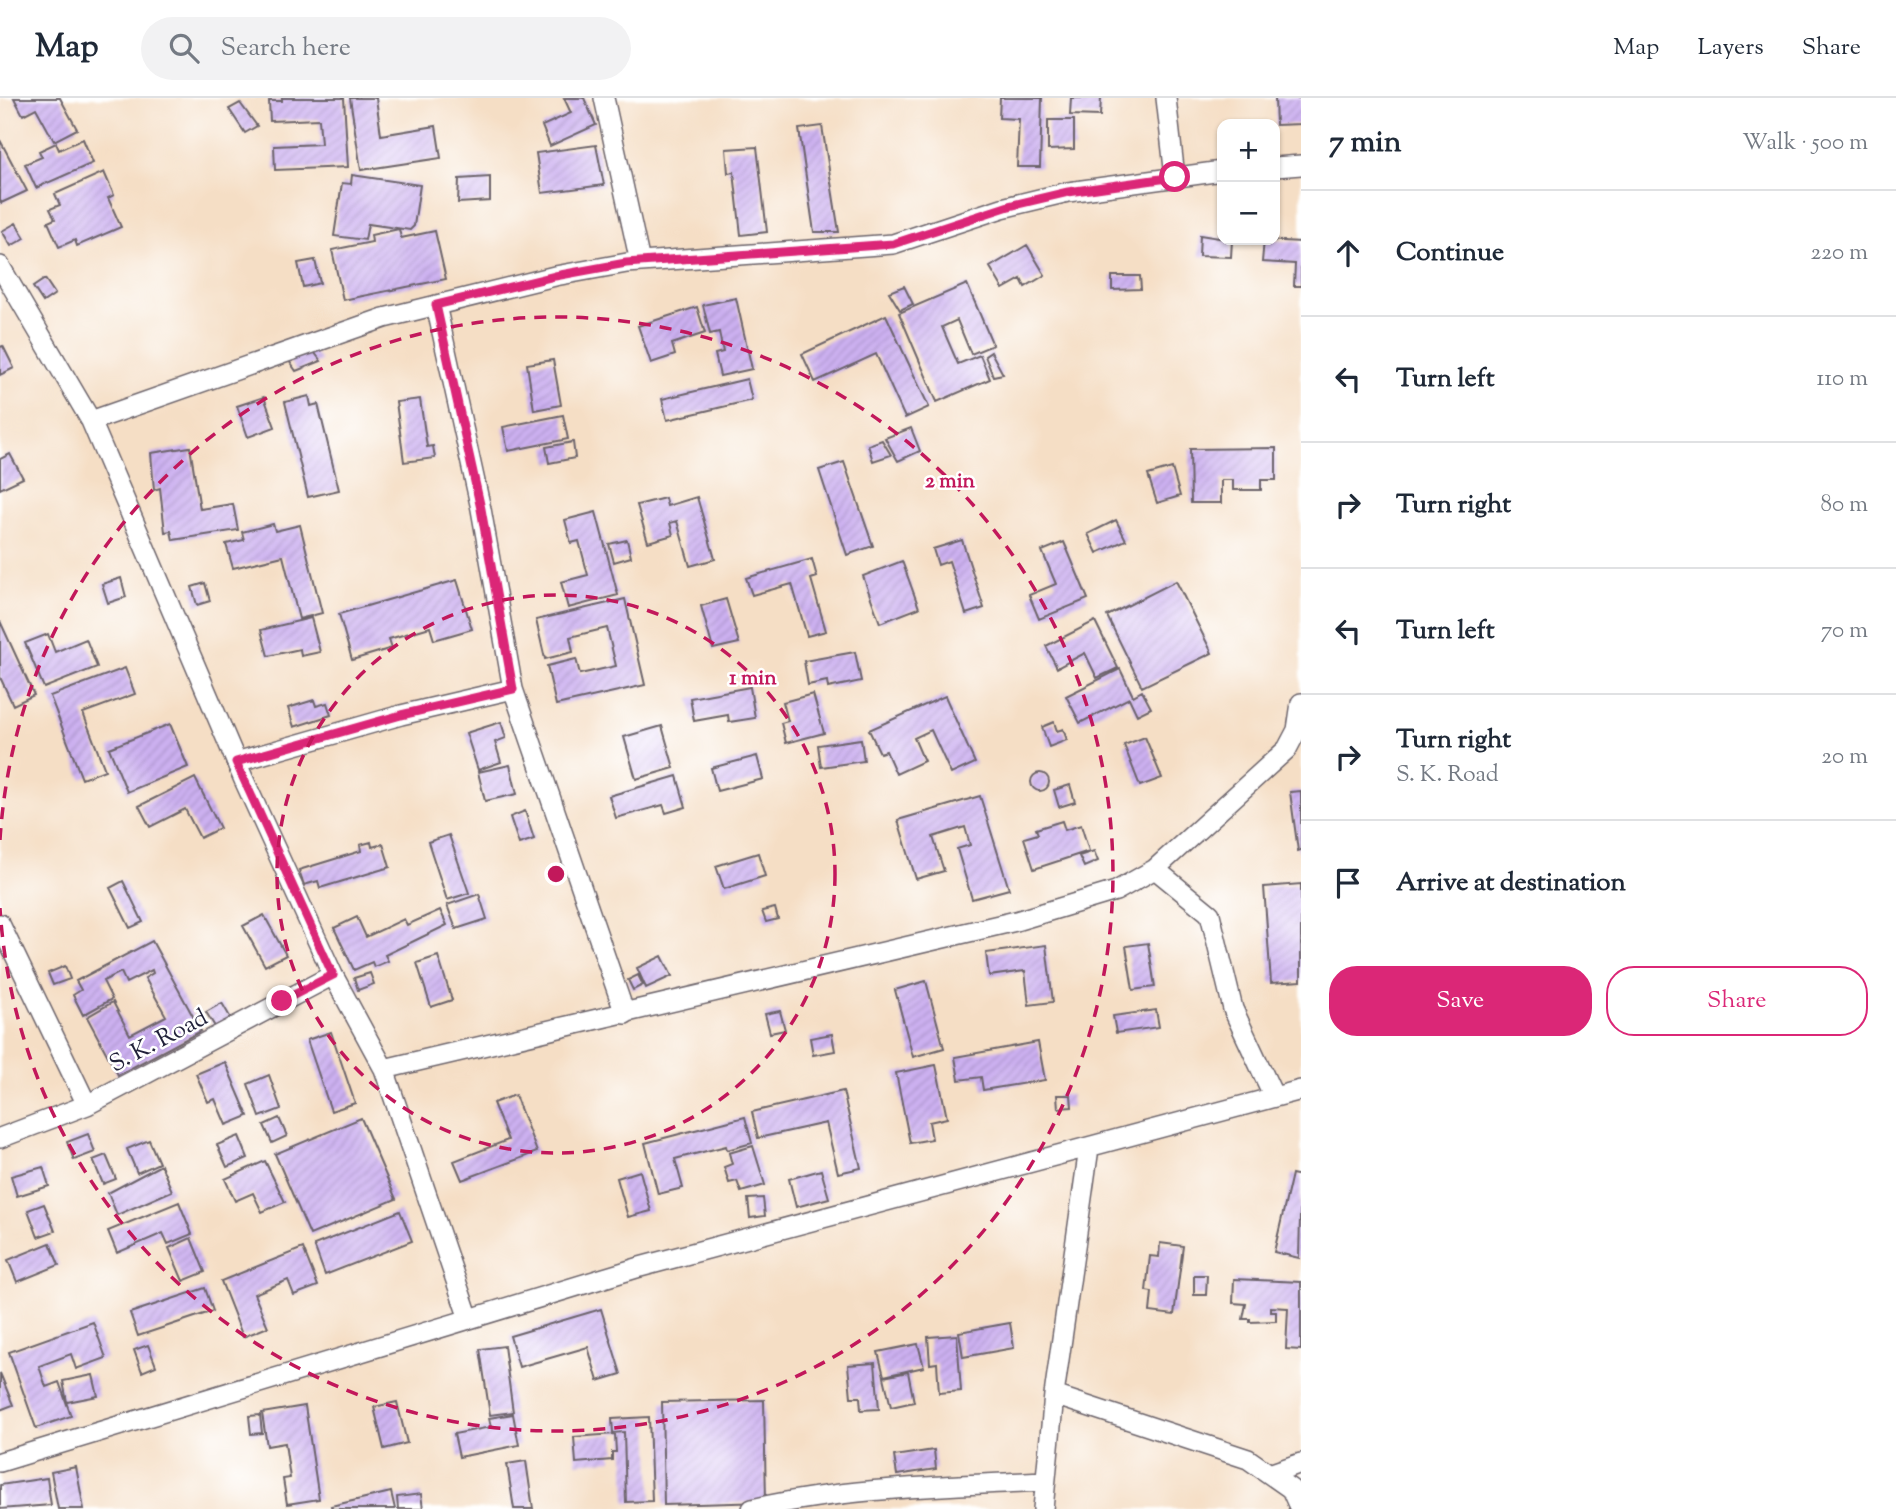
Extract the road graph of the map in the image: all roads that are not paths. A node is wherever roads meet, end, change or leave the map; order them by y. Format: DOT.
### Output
graph roads {
  1 [pos="604,98"];
  2 [pos="1166,98"];
  3 [pos="1301,165"];
  4 [pos="1280,167"];
  5 [pos="1217,172"];
  6 [pos="1175,177"];
  7 [pos="640,262"];
  8 [pos="0,266"];
  9 [pos="436,305"];
  10 [pos="91,421"];
  11 [pos="513,689"];
  12 [pos="1301,703"];
  13 [pos="1299,731"];
  14 [pos="236,762"];
  15 [pos="1156,869"];
  16 [pos="0,924"];
  17 [pos="333,975"];
  18 [pos="625,1014"];
  19 [pos="384,1069"];
  20 [pos="1301,1090"];
  21 [pos="1274,1097"];
  22 [pos="86,1105"];
  23 [pos="0,1138"];
  24 [pos="1089,1148"];
  25 [pos="469,1319"];
  26 [pos="1054,1395"];
  27 [pos="0,1462"];
  28 [pos="1301,1463"];
  29 [pos="1272,1473"];
  30 [pos="1045,1481"];
  31 [pos="752,1509"];
  32 [pos="1043,1509"];
  33 [pos="1300,1509"];
  1 -- 7 [label="street"];
  2 -- 6 [label="street"];
  3 -- 4 [label="street"];
  5 -- 6 [label="street"];
  6 -- 7 [label="street"];
  7 -- 9 [label="street"];
  8 -- 10 [label="street"];
  9 -- 10 [label="street"];
  9 -- 11 [label="street"];
  10 -- 14 [label="street"];
  11 -- 14 [label="street"];
  11 -- 18 [label="street"];
  12 -- 13 [label="street"];
  13 -- 15 [label="street"];
  14 -- 17 [label="street"];
  15 -- 18 [label="street"];
  15 -- 21 [label="street"];
  16 -- 22 [label="street"];
  17 -- 19 [label="street"];
  17 -- 22 [label="street, S. K. Road"];
  18 -- 19 [label="street"];
  19 -- 25 [label="street"];
  20 -- 21 [label="street"];
  21 -- 24 [label="street"];
  22 -- 23 [label="street, S. K. Road"];
  24 -- 25 [label="street"];
  24 -- 26 [label="street"];
  25 -- 27 [label="street"];
  26 -- 29 [label="street"];
  26 -- 30 [label="street"];
  28 -- 29 [label="street"];
  29 -- 33 [label="street"];
  30 -- 31 [label="street"];
  30 -- 32 [label="street"];
}
